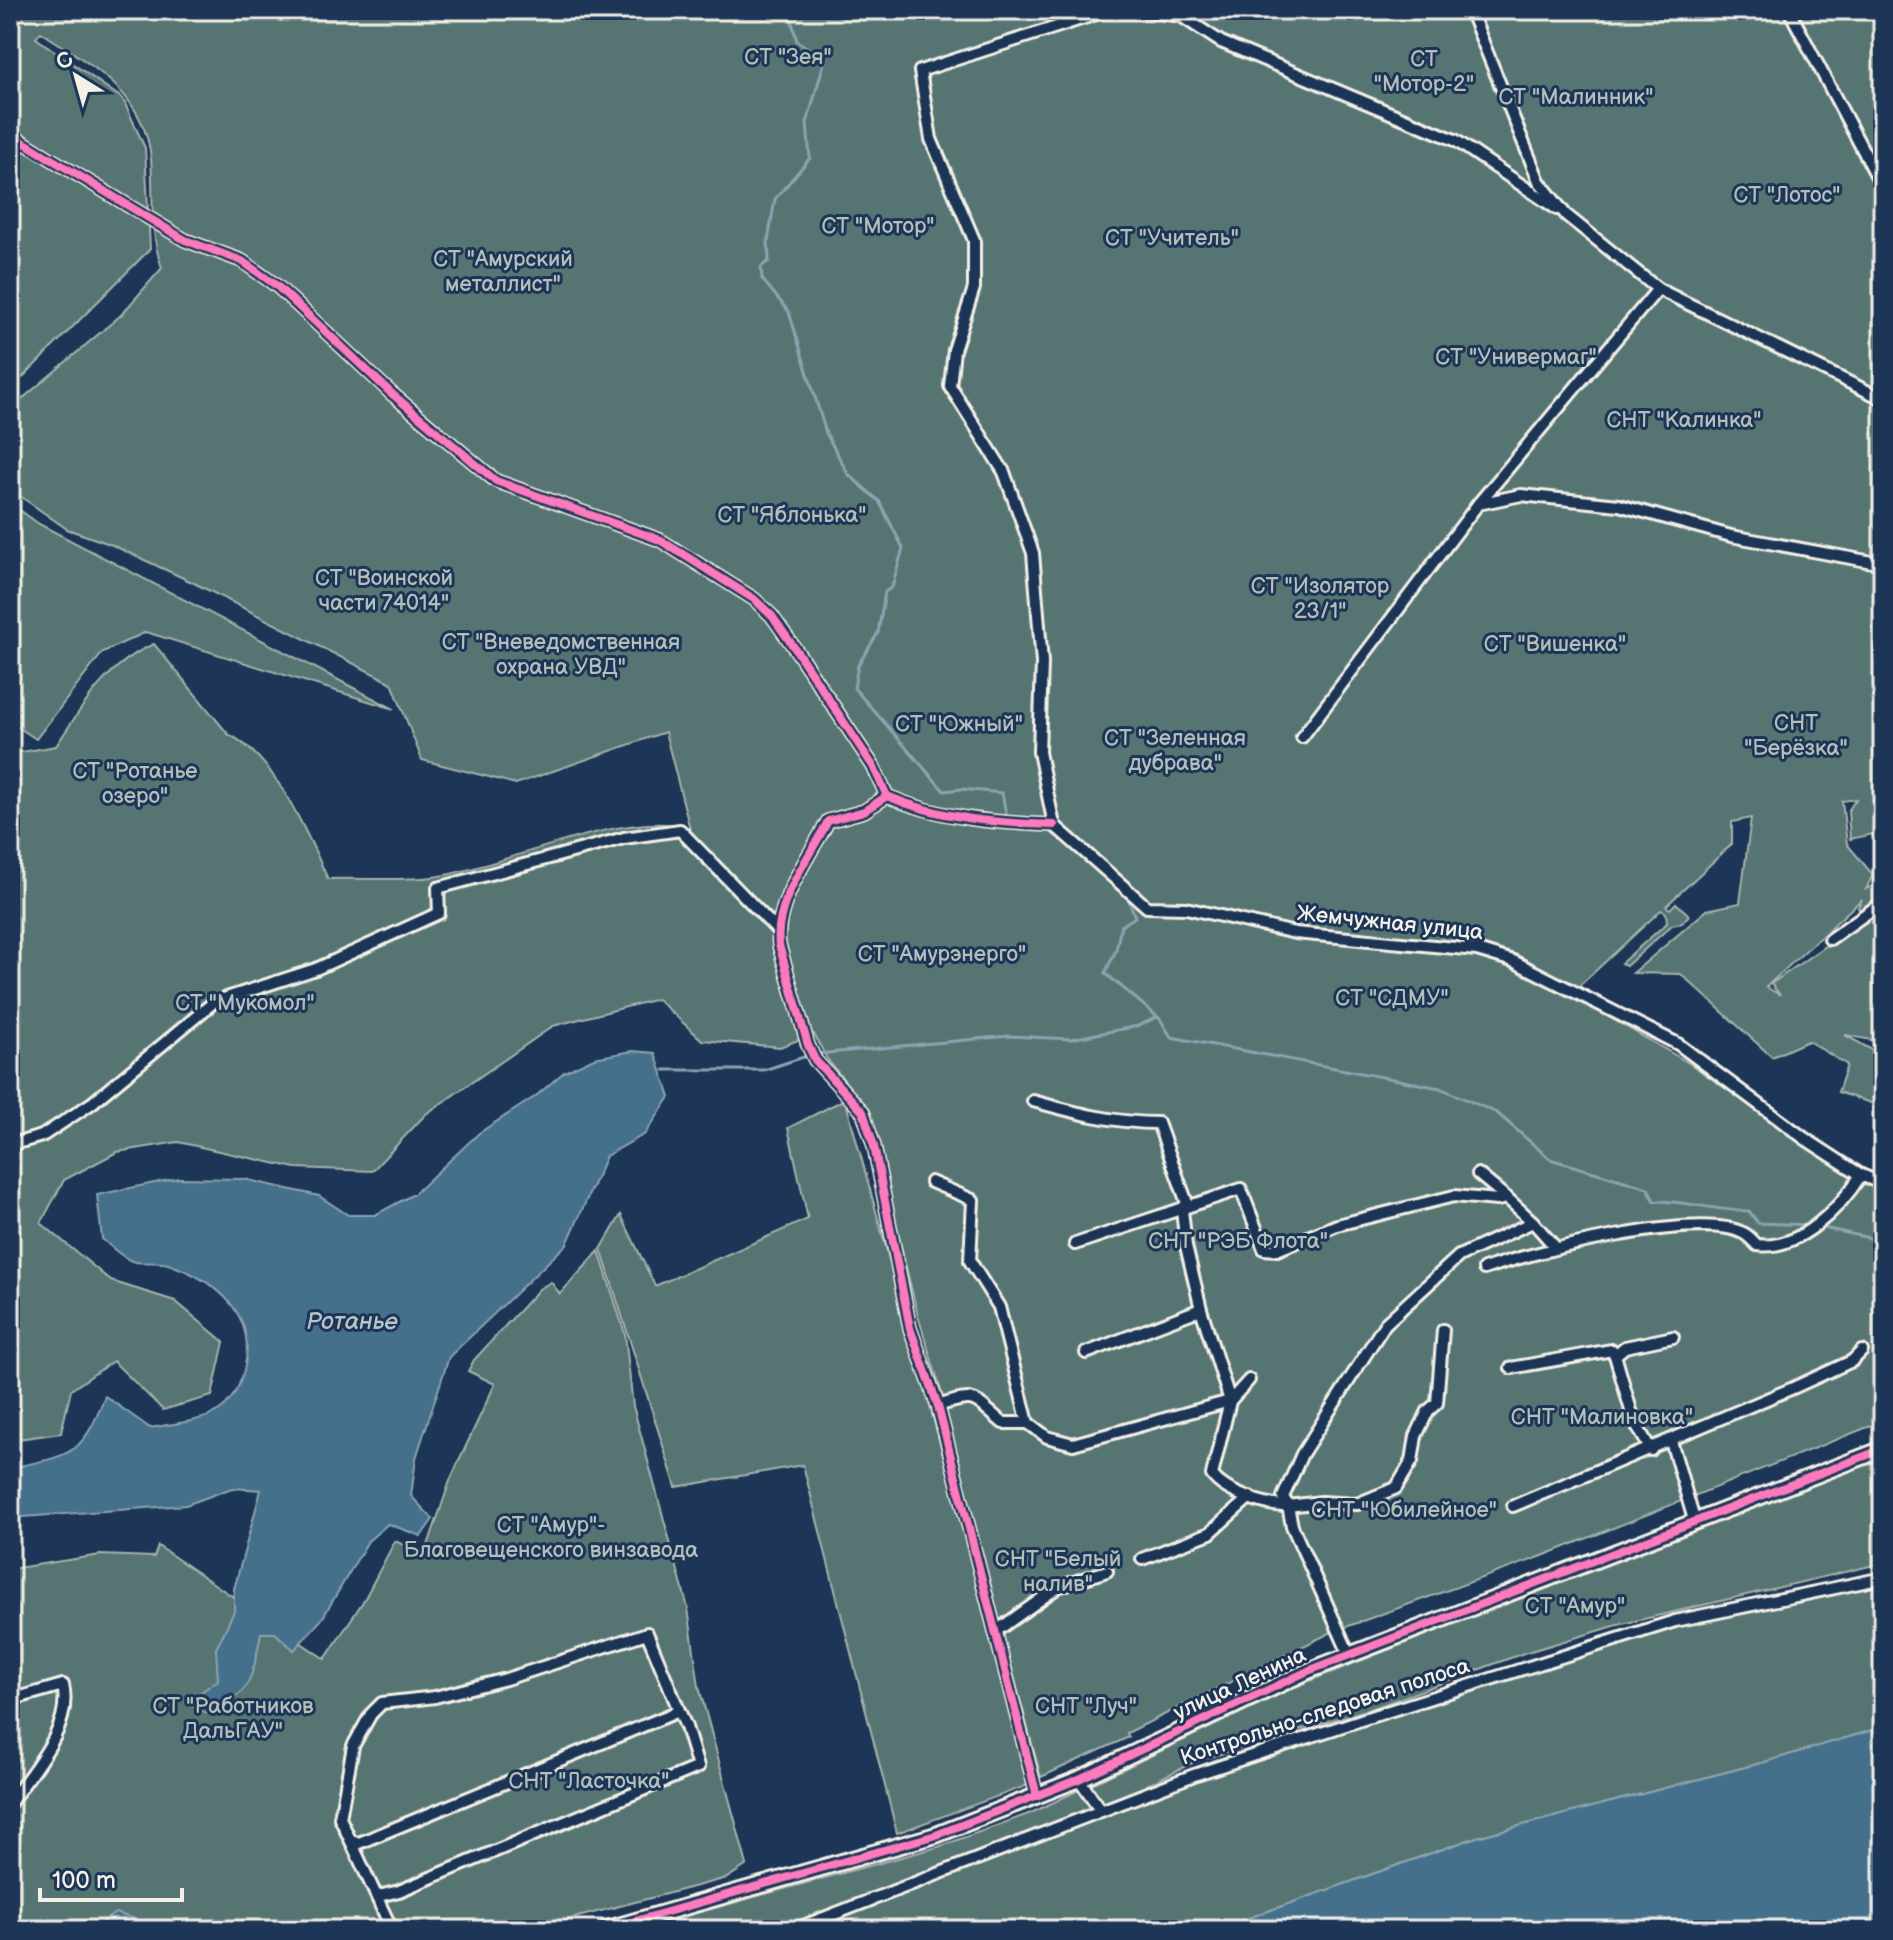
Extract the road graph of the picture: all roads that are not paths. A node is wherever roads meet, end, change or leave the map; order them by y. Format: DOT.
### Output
graph roads {
  1 [pos="1109,10"];
  2 [pos="1140,10"];
  3 [pos="1470,10"];
  4 [pos="1789,10"];
  5 [pos="10,134"];
  6 [pos="1883,188"];
  7 [pos="1566,215"];
  8 [pos="1658,289"];
  9 [pos="1883,399"];
  10 [pos="1478,504"];
  11 [pos="1883,564"];
  12 [pos="1302,737"];
  13 [pos="887,796"];
  14 [pos="1054,825"];
  15 [pos="1883,902"];
  16 [pos="777,930"];
  17 [pos="1830,939"];
  18 [pos="1033,1101"];
  19 [pos="10,1145"];
  20 [pos="1478,1174"];
  21 [pos="1861,1175"];
  22 [pos="931,1182"];
  23 [pos="1883,1184"];
  24 [pos="1507,1198"];
  25 [pos="1182,1210"];
  26 [pos="1533,1222"];
  27 [pos="1075,1244"];
  28 [pos="1556,1248"];
  29 [pos="1484,1269"];
  30 [pos="1201,1309"];
  31 [pos="1443,1330"];
  32 [pos="1673,1337"];
  33 [pos="1862,1351"];
  34 [pos="1086,1353"];
  35 [pos="1615,1355"];
  36 [pos="1511,1368"];
  37 [pos="1249,1380"];
  38 [pos="1230,1401"];
  39 [pos="938,1406"];
  40 [pos="1028,1423"];
  41 [pos="1671,1441"];
  42 [pos="1883,1449"];
  43 [pos="1651,1450"];
  44 [pos="1250,1497"];
  45 [pos="1288,1506"];
  46 [pos="1513,1506"];
  47 [pos="1694,1520"];
  48 [pos="1142,1559"];
  49 [pos="1107,1571"];
  50 [pos="1883,1578"];
  51 [pos="995,1632"];
  52 [pos="1350,1656"];
  53 [pos="10,1700"];
  54 [pos="679,1711"];
  55 [pos="1079,1779"];
  56 [pos="1037,1796"];
  57 [pos="10,1803"];
  58 [pos="1101,1811"];
  59 [pos="353,1842"];
  60 [pos="379,1896"];
  61 [pos="392,1930"];
  62 [pos="604,1930"];
  63 [pos="793,1930"];
  1 -- 14 [label="street"];
  2 -- 7 [label="street"];
  3 -- 7 [label="street"];
  4 -- 6 [label="street"];
  5 -- 13 [label="street"];
  7 -- 8 [label="street"];
  8 -- 9 [label="street"];
  8 -- 10 [label="street"];
  10 -- 11 [label="street"];
  10 -- 12 [label="street"];
  13 -- 14 [label="street"];
  13 -- 16 [label="street"];
  14 -- 21 [label="street, Жемчужная улица"];
  15 -- 17 [label="street"];
  16 -- 19 [label="street"];
  16 -- 39 [label="street"];
  18 -- 25 [label="street"];
  20 -- 24 [label="street"];
  21 -- 23 [label="street, Жемчужная улица"];
  21 -- 28 [label="street"];
  22 -- 40 [label="street"];
  24 -- 25 [label="street"];
  24 -- 26 [label="street"];
  25 -- 27 [label="street"];
  25 -- 30 [label="street"];
  26 -- 28 [label="street"];
  26 -- 45 [label="street"];
  28 -- 29 [label="street"];
  30 -- 34 [label="street"];
  30 -- 38 [label="street"];
  31 -- 45 [label="street"];
  32 -- 35 [label="street"];
  33 -- 41 [label="street"];
  35 -- 36 [label="street"];
  35 -- 43 [label="street"];
  37 -- 38 [label="street"];
  38 -- 40 [label="street"];
  38 -- 44 [label="street"];
  39 -- 40 [label="street"];
  39 -- 51 [label="street"];
  41 -- 43 [label="street"];
  41 -- 47 [label="street"];
  42 -- 47 [label="street, улица Ленина"];
  43 -- 46 [label="street"];
  44 -- 45 [label="street"];
  44 -- 48 [label="street"];
  45 -- 52 [label="street"];
  47 -- 52 [label="street, улица Ленина"];
  49 -- 51 [label="street"];
  50 -- 58 [label="street, Контрольно-следовая полоса"];
  51 -- 56 [label="street"];
  52 -- 55 [label="street, улица Ленина"];
  53 -- 57 [label="street"];
  54 -- 59 [label="street"];
  54 -- 59 [label="street"];
  54 -- 60 [label="street"];
  55 -- 56 [label="street, улица Ленина"];
  55 -- 58 [label="street"];
  56 -- 62 [label="street, улица Ленина"];
  58 -- 63 [label="street, Контрольно-следовая полоса"];
  59 -- 60 [label="street"];
  60 -- 61 [label="street"];
}
